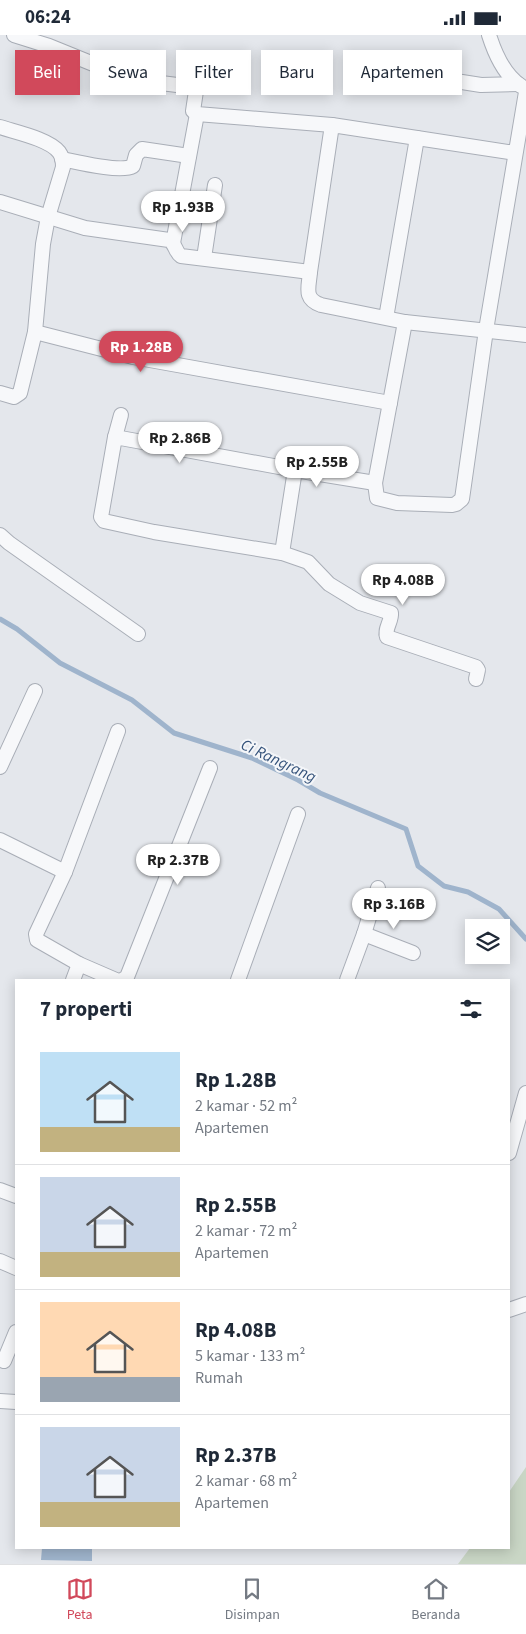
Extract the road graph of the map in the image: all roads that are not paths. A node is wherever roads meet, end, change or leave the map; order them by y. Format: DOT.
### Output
graph roads {
  1 [pos="14,35"];
  2 [pos="489,35"];
  3 [pos="462,82"];
  4 [pos="523,89"];
  5 [pos="197,114"];
  6 [pos="332,125"];
  7 [pos="0,127"];
  8 [pos="417,137"];
  9 [pos="515,153"];
  10 [pos="189,156"];
  11 [pos="62,159"];
  12 [pos="215,185"];
  13 [pos="0,201"];
  14 [pos="48,217"];
  15 [pos="173,243"];
  16 [pos="204,258"];
  17 [pos="310,272"];
  18 [pos="386,318"];
  19 [pos="405,322"];
  20 [pos="486,330"];
  21 [pos="35,332"];
  22 [pos="526,335"];
  23 [pos="0,393"];
  24 [pos="390,403"];
  25 [pos="121,415"];
  26 [pos="115,437"];
  27 [pos="295,470"];
  28 [pos="375,483"];
  29 [pos="0,535"];
  30 [pos="282,553"];
  31 [pos="138,634"];
  32 [pos="476,679"];
  33 [pos="35,691"];
  34 [pos="118,731"];
  35 [pos="0,767"];
  36 [pos="210,768"];
  37 [pos="298,814"];
  38 [pos="0,840"];
  39 [pos="65,872"];
  40 [pos="378,888"];
  41 [pos="364,934"];
  42 [pos="413,953"];
  43 [pos="79,964"];
  44 [pos="73,979"];
  45 [pos="114,979"];
  46 [pos="124,979"];
  47 [pos="238,979"];
  48 [pos="347,979"];
  49 [pos="526,1093"];
  50 [pos="510,1149"];
  51 [pos="0,1190"];
  52 [pos="15,1196"];
  53 [pos="0,1261"];
  54 [pos="15,1268"];
  55 [pos="526,1304"];
  56 [pos="510,1310"];
  57 [pos="15,1334"];
  58 [pos="4,1361"];
  59 [pos="0,1401"];
  60 [pos="15,1401"];
  1 -- 5 [label="street"];
  2 -- 4 [label="street"];
  3 -- 4 [label="street"];
  4 -- 9 [label="street"];
  5 -- 6 [label="street"];
  5 -- 10 [label="street"];
  6 -- 8 [label="street"];
  6 -- 17 [label="street"];
  7 -- 11 [label="street"];
  8 -- 9 [label="street"];
  8 -- 18 [label="street"];
  9 -- 20 [label="street"];
  10 -- 11 [label="street"];
  10 -- 15 [label="street"];
  11 -- 14 [label="street"];
  12 -- 16 [label="street"];
  13 -- 14 [label="street"];
  14 -- 15 [label="street"];
  14 -- 21 [label="street"];
  15 -- 16 [label="street"];
  16 -- 17 [label="street"];
  17 -- 18 [label="street"];
  18 -- 19 [label="street"];
  19 -- 20 [label="street"];
  19 -- 24 [label="street"];
  20 -- 22 [label="street"];
  20 -- 28 [label="street"];
  21 -- 23 [label="street"];
  21 -- 24 [label="street"];
  24 -- 28 [label="street"];
  25 -- 26 [label="street"];
  26 -- 27 [label="street"];
  26 -- 30 [label="street"];
  27 -- 28 [label="street"];
  27 -- 30 [label="street"];
  29 -- 31 [label="street"];
  30 -- 32 [label="street"];
  33 -- 35 [label="street"];
  34 -- 39 [label="street"];
  36 -- 46 [label="street"];
  37 -- 47 [label="street"];
  38 -- 39 [label="street"];
  39 -- 43 [label="street"];
  40 -- 41 [label="street"];
  41 -- 42 [label="street"];
  41 -- 48 [label="street"];
  43 -- 44 [label="street"];
  43 -- 45 [label="street"];
  49 -- 50 [label="street"];
  51 -- 52 [label="street"];
  53 -- 54 [label="street"];
  55 -- 56 [label="street"];
  57 -- 58 [label="street"];
  59 -- 60 [label="street"];
}
